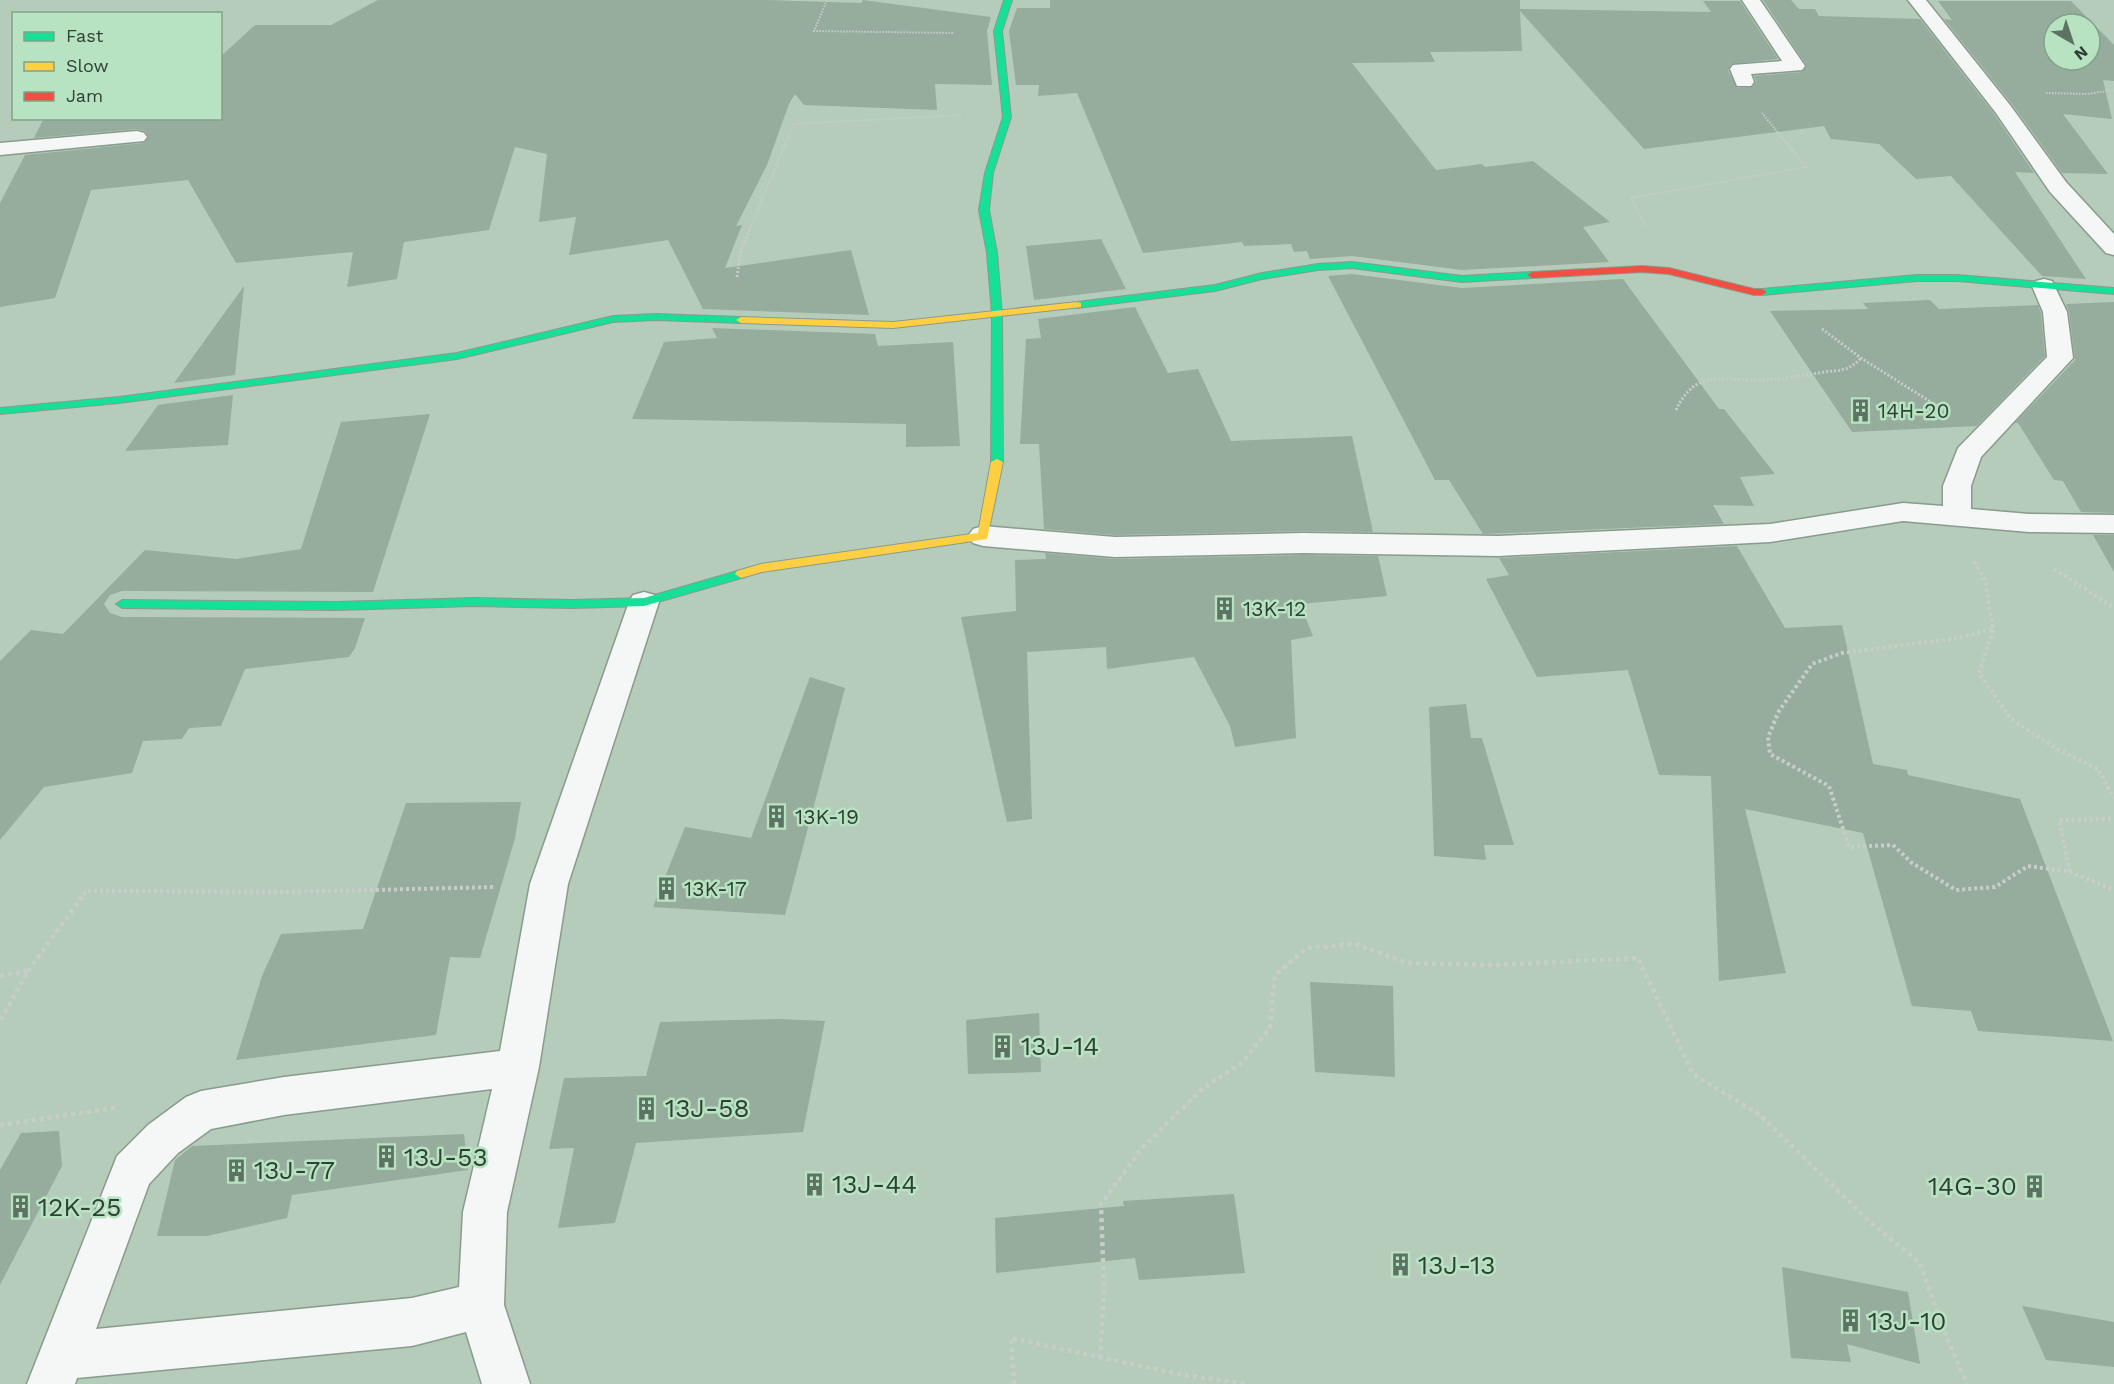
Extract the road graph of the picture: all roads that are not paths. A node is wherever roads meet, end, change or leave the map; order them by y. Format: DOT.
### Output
graph roads {
  1 [pos="1008,0"];
  2 [pos="1751,0"];
  3 [pos="1917,0"];
  4 [pos="1744,82"];
  5 [pos="137,137"];
  6 [pos="0,148"];
  7 [pos="2114,248"];
  8 [pos="2044,286"];
  9 [pos="2114,291"];
  10 [pos="997,314"];
  11 [pos="0,411"];
  12 [pos="1957,518"];
  13 [pos="2114,524"];
  14 [pos="983,536"];
  15 [pos="644,602"];
  16 [pos="122,604"];
  17 [pos="518,1067"];
  18 [pos="481,1305"];
  19 [pos="56,1370"];
  20 [pos="506,1384"];
  1 -- 10 [label="street"];
  2 -- 4 [label="street"];
  3 -- 7 [label="street"];
  5 -- 6 [label="street"];
  8 -- 9 [label="street"];
  8 -- 10 [label="street"];
  8 -- 12 [label="street"];
  10 -- 11 [label="street"];
  10 -- 14 [label="street"];
  12 -- 13 [label="street"];
  12 -- 14 [label="street"];
  14 -- 15 [label="street"];
  15 -- 16 [label="street"];
  15 -- 17 [label="street"];
  17 -- 18 [label="street"];
  17 -- 19 [label="street"];
  18 -- 19 [label="street"];
  18 -- 20 [label="street"];
}
